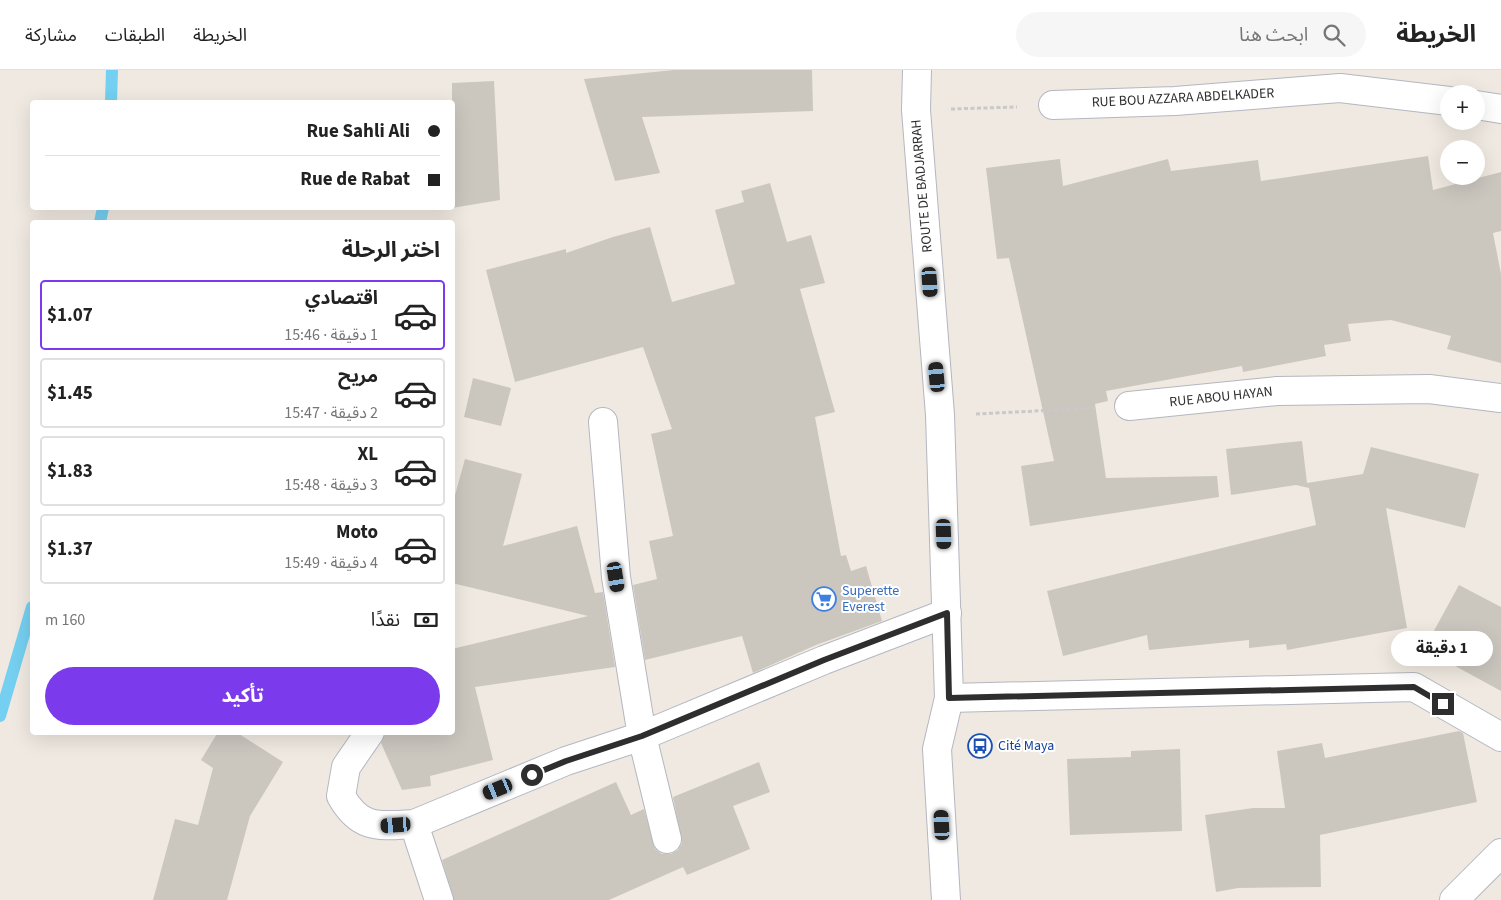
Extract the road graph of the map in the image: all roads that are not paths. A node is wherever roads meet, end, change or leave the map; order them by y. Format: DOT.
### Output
graph roads {
  1 [pos="917,70"];
  2 [pos="1331,79"];
  3 [pos="1440,98"];
  4 [pos="1053,106"];
  5 [pos="1485,106"];
  6 [pos="1501,108"];
  7 [pos="1501,398"];
  8 [pos="1130,406"];
  9 [pos="603,422"];
  10 [pos="947,613"];
  11 [pos="949,698"];
  12 [pos="368,735"];
  13 [pos="642,736"];
  14 [pos="1501,737"];
  15 [pos="414,824"];
  16 [pos="667,839"];
  17 [pos="1498,860"];
  18 [pos="439,900"];
  19 [pos="946,900"];
  20 [pos="1454,900"];
  1 -- 10 [label="street, ROUTE DE BADJARRAH"];
  2 -- 3 [label="street, RUE BOU AZZARA ABDELKADER"];
  2 -- 4 [label="street, RUE BOU AZZARA ABDELKADER"];
  5 -- 6 [label="street"];
  7 -- 8 [label="street, RUE ABOU HAYAN"];
  9 -- 13 [label="street"];
  10 -- 11 [label="street, ROUTE DE BADJARRAH"];
  10 -- 13 [label="street"];
  11 -- 14 [label="street"];
  11 -- 19 [label="street, ROUTE DE BADJARRAH"];
  12 -- 15 [label="street"];
  13 -- 15 [label="street"];
  13 -- 16 [label="street"];
  15 -- 18 [label="street"];
  17 -- 20 [label="street"];
}
